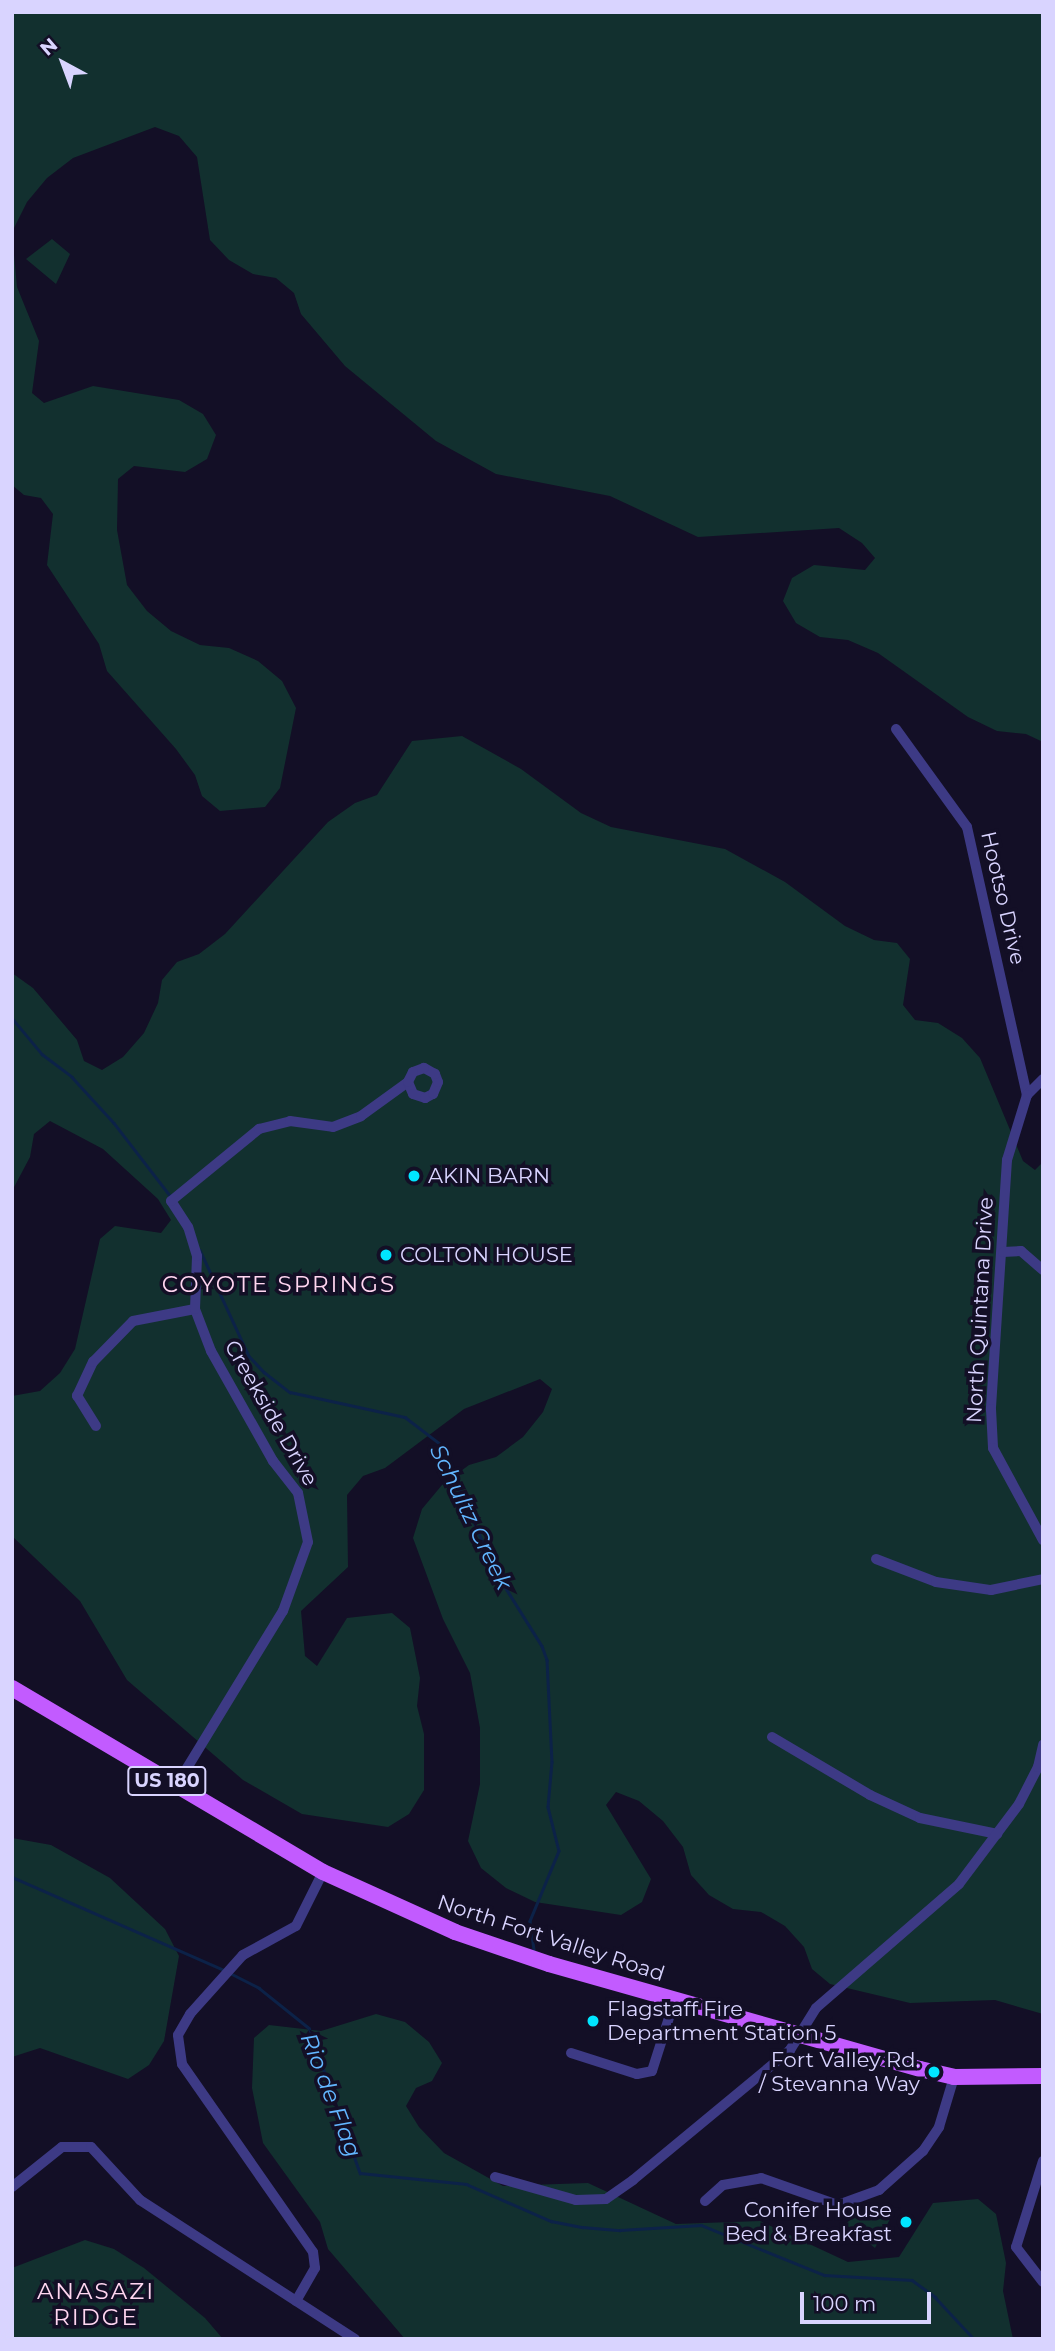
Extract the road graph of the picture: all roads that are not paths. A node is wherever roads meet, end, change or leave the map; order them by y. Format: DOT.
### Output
graph roads {
  1 [pos="896,729"];
  2 [pos="1043,1079"];
  3 [pos="408,1082"];
  4 [pos="1027,1095"];
  5 [pos="1003,1252"];
  6 [pos="1043,1270"];
  7 [pos="195,1308"];
  8 [pos="96,1426"];
  9 [pos="1043,1539"];
  10 [pos="876,1559"];
  11 [pos="1043,1579"];
  12 [pos="12,1688"];
  13 [pos="772,1737"];
  14 [pos="1043,1745"];
  15 [pos="176,1786"];
  16 [pos="997,1834"];
  17 [pos="323,1872"];
  18 [pos="675,1999"];
  19 [pos="802,2036"];
  20 [pos="571,2053"];
  21 [pos="1043,2076"];
  22 [pos="954,2077"];
  23 [pos="1043,2161"];
  24 [pos="495,2177"];
  25 [pos="12,2187"];
  26 [pos="705,2201"];
  27 [pos="1043,2282"];
  28 [pos="296,2301"];
  29 [pos="355,2339"];
  1 -- 4 [label="street, Hootso Drive"];
  2 -- 4 [label="street, North Quintana Drive"];
  3 -- 7 [label="street, Creekside Drive"];
  4 -- 5 [label="street, North Quintana Drive"];
  5 -- 6 [label="street"];
  5 -- 9 [label="street, North Quintana Drive"];
  7 -- 8 [label="street"];
  7 -- 15 [label="street, Creekside Drive"];
  10 -- 11 [label="street"];
  12 -- 15 [label="main road, North Fort Valley Road / US 180"];
  13 -- 16 [label="street"];
  14 -- 16 [label="street"];
  15 -- 17 [label="main road, North Fort Valley Road / US 180"];
  16 -- 19 [label="street"];
  17 -- 18 [label="main road, North Fort Valley Road / US 180"];
  17 -- 28 [label="street"];
  18 -- 19 [label="main road, North Fort Valley Road / US 180"];
  18 -- 20 [label="street"];
  19 -- 22 [label="main road, North Fort Valley Road / US 180"];
  19 -- 24 [label="street"];
  21 -- 22 [label="main road, North Fort Valley Road / US 180"];
  22 -- 26 [label="street"];
  23 -- 27 [label="street"];
  25 -- 28 [label="street"];
  28 -- 29 [label="street"];
}
